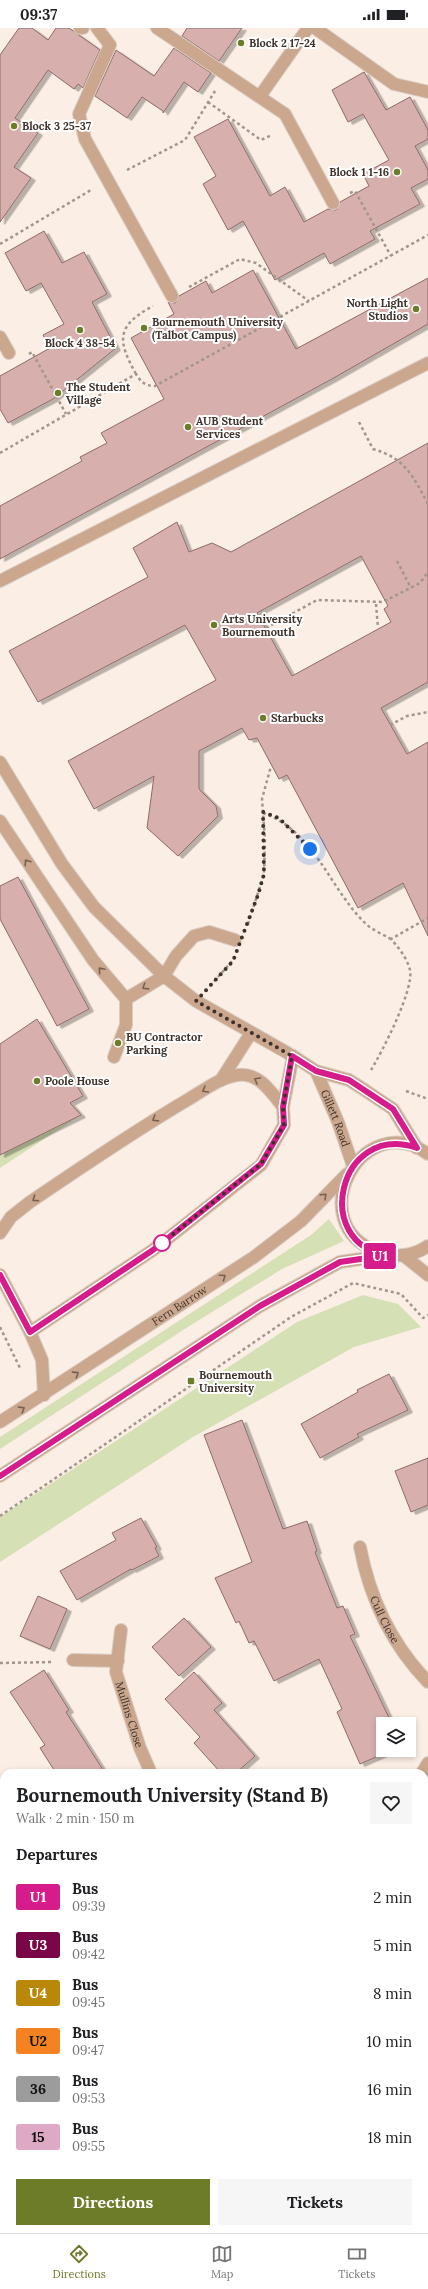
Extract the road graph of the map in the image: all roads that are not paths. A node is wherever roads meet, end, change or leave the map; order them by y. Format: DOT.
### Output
graph roads {
  1 [pos="80,28"];
  2 [pos="83,28"];
  3 [pos="97,28"];
  4 [pos="157,28"];
  5 [pos="308,28"];
  6 [pos="315,28"];
  7 [pos="428,92"];
  8 [pos="260,96"];
  9 [pos="333,203"];
  10 [pos="172,296"];
  11 [pos="0,337"];
  12 [pos="9,353"];
  13 [pos="428,363"];
  14 [pos="0,581"];
  15 [pos="0,762"];
  16 [pos="0,821"];
  17 [pos="235,940"];
  18 [pos="164,976"];
  19 [pos="126,999"];
  20 [pos="252,1033"];
  21 [pos="292,1056"];
  22 [pos="114,1057"];
  23 [pos="316,1071"];
  24 [pos="221,1080"];
  25 [pos="283,1107"];
  26 [pos="423,1149"];
  27 [pos="350,1170"];
  28 [pos="0,1234"];
  29 [pos="428,1246"];
  30 [pos="388,1255"];
  31 [pos="403,1255"];
  32 [pos="0,1275"];
  33 [pos="428,1275"];
  34 [pos="30,1332"];
  35 [pos="44,1395"];
  36 [pos="0,1422"];
  37 [pos="0,1476"];
  38 [pos="360,1547"];
  39 [pos="121,1630"];
  40 [pos="73,1660"];
  41 [pos="118,1661"];
  42 [pos="428,1682"];
  43 [pos="149,1769"];
  1 -- 2 [label="street"];
  3 -- 10 [label="street"];
  4 -- 8 [label="street"];
  5 -- 8 [label="street"];
  6 -- 7 [label="street"];
  8 -- 9 [label="street"];
  11 -- 12 [label="street"];
  13 -- 14 [label="street"];
  15 -- 18 [label="street, Gillett Road"];
  19 -- 16 [label="street, one-way"];
  17 -- 18 [label="street"];
  18 -- 19 [label="street, one-way"];
  18 -- 20 [label="street, Gillett Road"];
  19 -- 22 [label="street"];
  20 -- 21 [label="street, Gillett Road"];
  20 -- 24 [label="street"];
  21 -- 23 [label="street, Gillett Road"];
  21 -- 25 [label="street"];
  23 -- 26 [label="street, Gillett Road"];
  23 -- 27 [label="street, Gillett Road"];
  25 -- 24 [label="street, one-way"];
  24 -- 28 [label="street, one-way"];
  25 -- 34 [label="street"];
  26 -- 27 [label="street, Fern Barrow"];
  27 -- 30 [label="street, Fern Barrow"];
  35 -- 27 [label="street, Fern Barrow, one-way"];
  29 -- 31 [label="street, Fern Barrow"];
  30 -- 31 [label="street, Fern Barrow"];
  30 -- 37 [label="street, Fern Barrow"];
  31 -- 33 [label="street"];
  32 -- 34 [label="street"];
  34 -- 35 [label="street"];
  36 -- 35 [label="street, Fern Barrow, one-way"];
  38 -- 42 [label="street, Cull Close"];
  39 -- 41 [label="street, Mullins Close"];
  40 -- 41 [label="street"];
  41 -- 43 [label="street, Mullins Close"];
}
